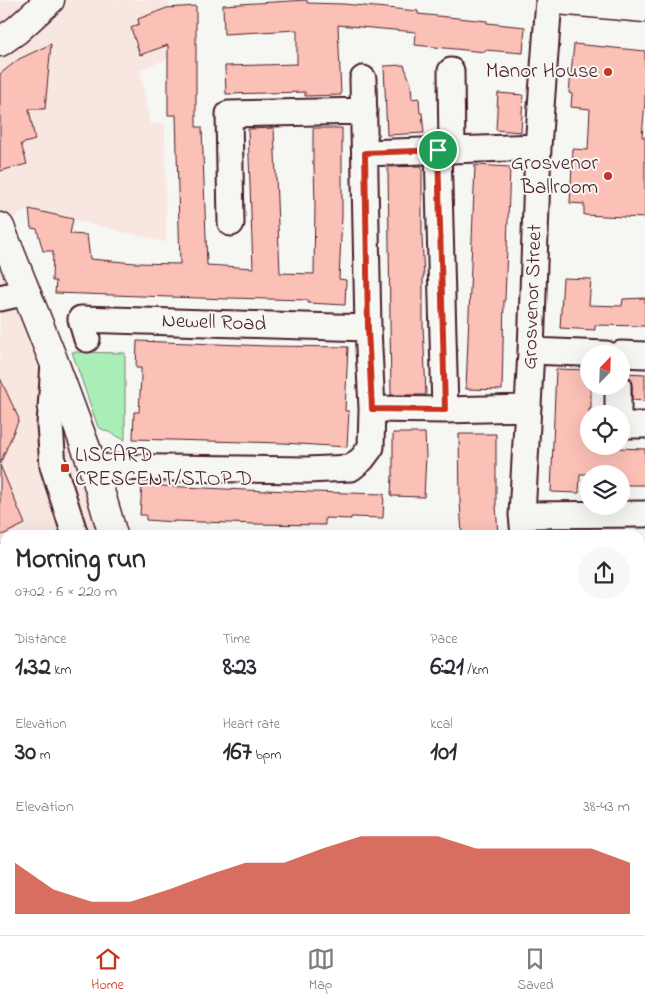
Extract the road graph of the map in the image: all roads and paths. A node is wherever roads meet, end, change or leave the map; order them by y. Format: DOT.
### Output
graph roads {
  1 [pos="50,0"];
  2 [pos="549,0"];
  3 [pos="557,0"];
  4 [pos="645,8"];
  5 [pos="0,42"];
  6 [pos="451,71"];
  7 [pos="363,79"];
  8 [pos="364,111"];
  9 [pos="538,147"];
  10 [pos="445,150"];
  11 [pos="365,153"];
  12 [pos="231,223"];
  13 [pos="0,227"];
  14 [pos="26,292"];
  15 [pos="0,298"];
  16 [pos="368,328"];
  17 [pos="87,339"];
  18 [pos="531,351"];
  19 [pos="580,353"];
  20 [pos="630,354"];
  21 [pos="645,355"];
  22 [pos="54,362"];
  23 [pos="528,408"];
  24 [pos="372,409"];
  25 [pos="445,410"];
  26 [pos="630,425"];
  27 [pos="645,425"];
  28 [pos="93,466"];
  29 [pos="645,514"];
  30 [pos="523,525"];
  31 [pos="68,530"];
  32 [pos="111,530"];
  1 -- 5 [label="main road"];
  2 -- 9 [label="street, Grosvenor Street"];
  3 -- 4 [label="main road"];
  6 -- 10 [label="street"];
  7 -- 8 [label="street"];
  8 -- 11 [label="street"];
  8 -- 12 [label="street"];
  9 -- 10 [label="street"];
  9 -- 18 [label="street, Grosvenor Street"];
  10 -- 11 [label="street"];
  10 -- 25 [label="street"];
  11 -- 16 [label="street"];
  13 -- 14 [label="main road"];
  14 -- 15 [label="street"];
  14 -- 22 [label="main road"];
  16 -- 17 [label="street, Newell Road"];
  16 -- 24 [label="street"];
  18 -- 19 [label="street"];
  18 -- 23 [label="street, Grosvenor Street"];
  20 -- 21 [label="street"];
  22 -- 28 [label="main road"];
  22 -- 31 [label="street"];
  23 -- 25 [label="street"];
  23 -- 30 [label="street, Grosvenor Street"];
  24 -- 25 [label="street"];
  24 -- 28 [label="street"];
  26 -- 27 [label="street"];
  28 -- 32 [label="main road"];
  29 -- 30 [label="street"];
}
